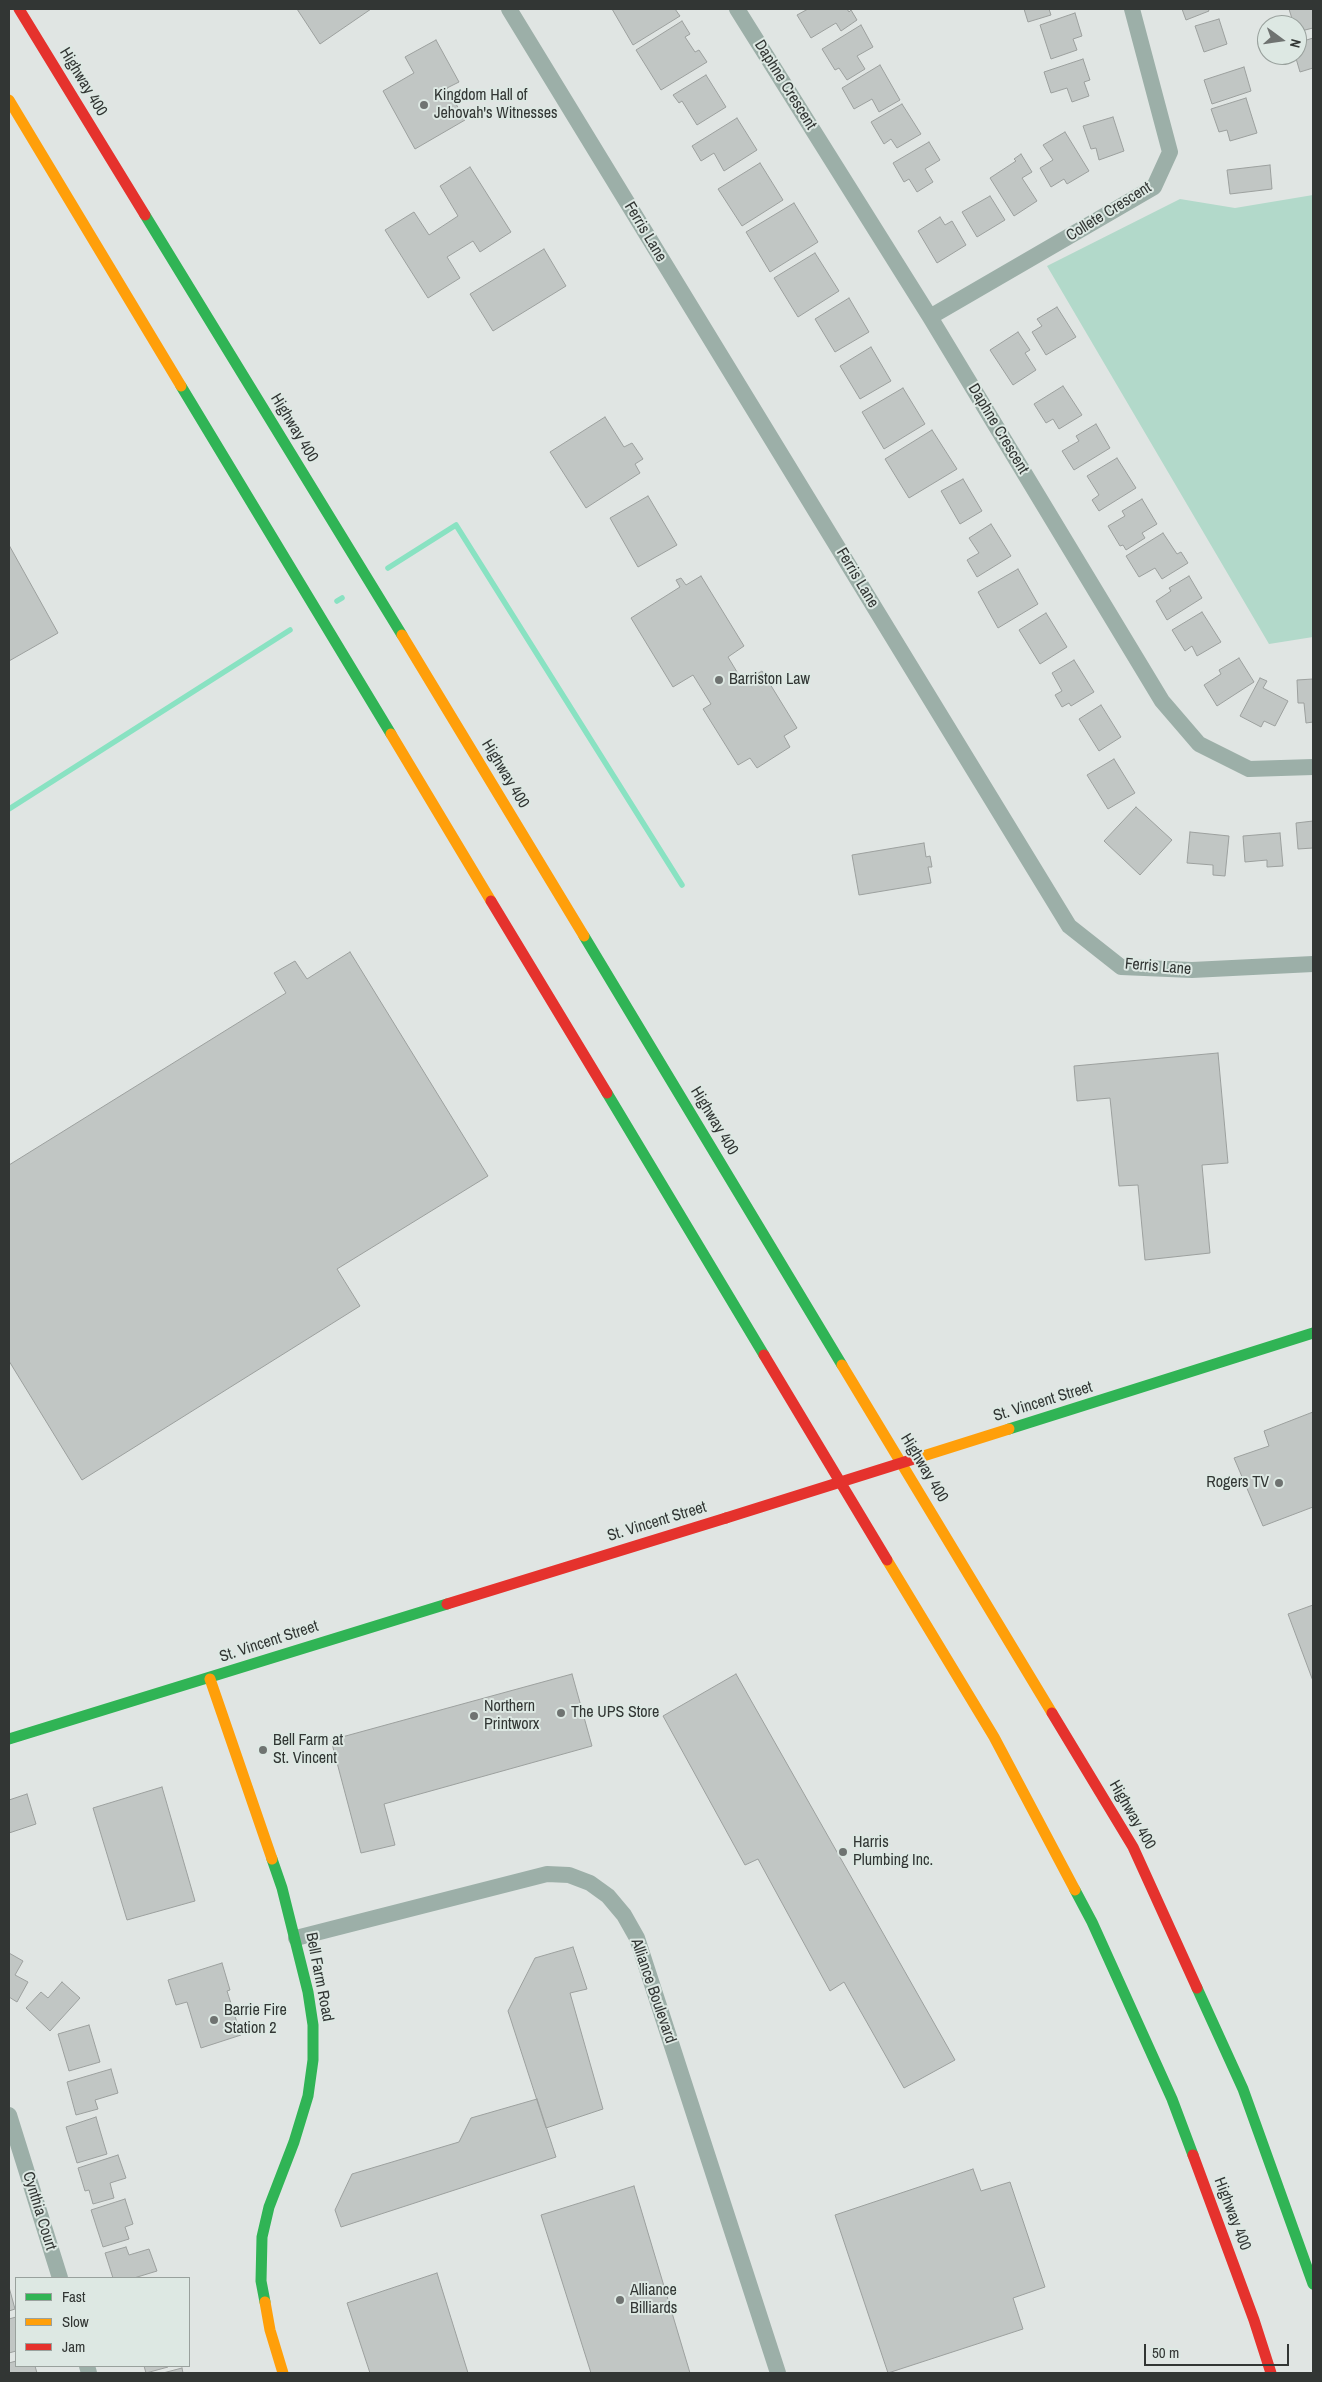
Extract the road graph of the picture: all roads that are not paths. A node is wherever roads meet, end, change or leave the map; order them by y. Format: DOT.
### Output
graph roads {
  1 [pos="19,9"];
  2 [pos="509,9"];
  3 [pos="737,9"];
  4 [pos="1132,9"];
  5 [pos="9,100"];
  6 [pos="930,317"];
  7 [pos="1313,767"];
  8 [pos="1313,964"];
  9 [pos="1313,1334"];
  10 [pos="210,1679"];
  11 [pos="9,1739"];
  12 [pos="296,1938"];
  13 [pos="9,2115"];
  14 [pos="60,2277"];
  15 [pos="1313,2284"];
  16 [pos="283,2373"];
  17 [pos="778,2373"];
  18 [pos="1270,2373"];
  1 -- 15 [label="main road, Highway 400"];
  2 -- 8 [label="street, Ferris Lane"];
  3 -- 6 [label="street, Daphne Crescent"];
  4 -- 6 [label="street, Collete Crescent"];
  5 -- 18 [label="main road, Highway 400"];
  6 -- 7 [label="street, Daphne Crescent"];
  9 -- 10 [label="main road, St. Vincent Street, bridge"];
  10 -- 11 [label="main road, St. Vincent Street"];
  10 -- 12 [label="main road, Bell Farm Road"];
  12 -- 16 [label="main road, Bell Farm Road"];
  12 -- 17 [label="street, Alliance Boulevard"];
  13 -- 14 [label="street, Cynthia Court"];
}
